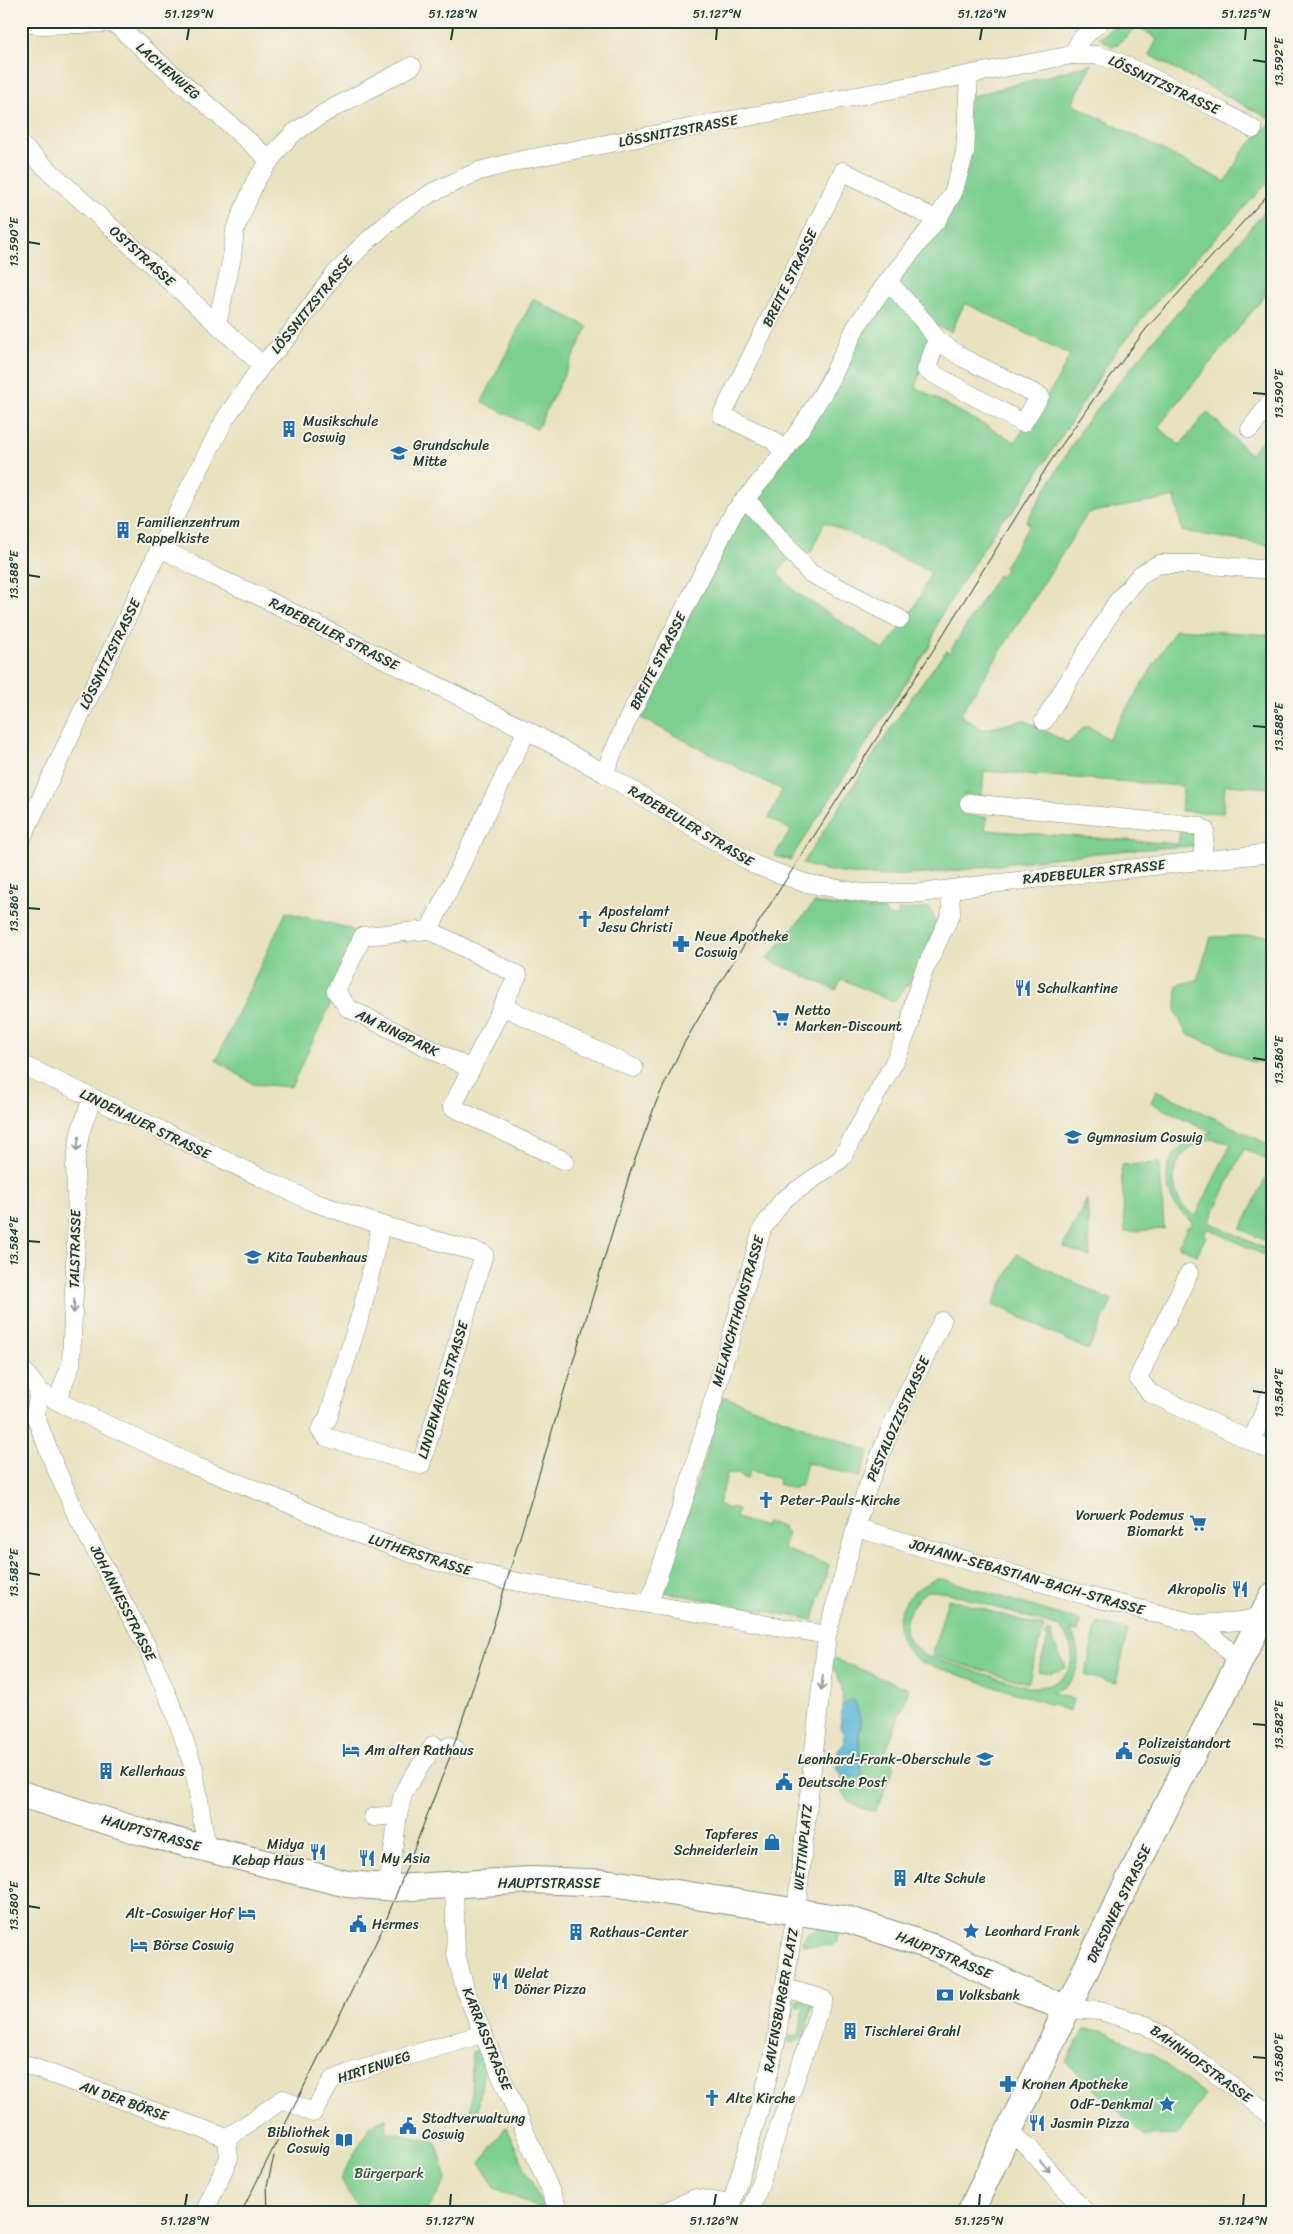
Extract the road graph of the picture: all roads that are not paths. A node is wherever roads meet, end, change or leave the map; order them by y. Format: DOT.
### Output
graph roads {
  1 [pos="1101,21"];
  2 [pos="21,23"];
  3 [pos="1072,55"];
  4 [pos="412,66"];
  5 [pos="969,76"];
  6 [pos="1253,129"];
  7 [pos="21,146"];
  8 [pos="270,160"];
  9 [pos="937,220"];
  10 [pos="888,281"];
  11 [pos="217,324"];
  12 [pos="937,340"];
  13 [pos="262,365"];
  14 [pos="1272,401"];
  15 [pos="1250,429"];
  16 [pos="783,452"];
  17 [pos="745,498"];
  18 [pos="160,548"];
  19 [pos="1272,570"];
  20 [pos="900,619"];
  21 [pos="1044,721"];
  22 [pos="527,730"];
  23 [pos="604,773"];
  24 [pos="970,803"];
  25 [pos="21,840"];
  26 [pos="1272,853"];
  27 [pos="1202,861"];
  28 [pos="950,891"];
  29 [pos="429,930"];
  30 [pos="504,1007"];
  31 [pos="21,1064"];
  32 [pos="634,1068"];
  33 [pos="471,1069"];
  34 [pos="92,1098"];
  35 [pos="565,1162"];
  36 [pos="381,1225"];
  37 [pos="1189,1273"];
  38 [pos="942,1321"];
  39 [pos="21,1367"];
  40 [pos="39,1391"];
  41 [pos="1272,1392"];
  42 [pos="57,1400"];
  43 [pos="1252,1440"];
  44 [pos="1272,1451"];
  45 [pos="857,1528"];
  46 [pos="649,1603"];
  47 [pos="1268,1612"];
  48 [pos="1198,1624"];
  49 [pos="827,1635"];
  50 [pos="1238,1662"];
  51 [pos="446,1747"];
  52 [pos="21,1794"];
  53 [pos="398,1815"];
  54 [pos="373,1817"];
  55 [pos="207,1850"];
  56 [pos="454,1885"];
  57 [pos="388,1888"];
  58 [pos="796,1911"];
  59 [pos="785,1988"];
  60 [pos="1068,2009"];
  61 [pos="482,2034"];
  62 [pos="21,2063"];
  63 [pos="1272,2116"];
  64 [pos="1010,2132"];
  65 [pos="227,2138"];
  66 [pos="730,2208"];
  67 [pos="204,2213"];
  68 [pos="560,2213"];
  69 [pos="663,2213"];
  70 [pos="750,2213"];
  71 [pos="970,2213"];
  72 [pos="1086,2213"];
  1 -- 3 [label="street"];
  2 -- 8 [label="street, LACHENWEG"];
  3 -- 5 [label="street, LÖSSNITZSTRASSE"];
  3 -- 6 [label="street, LÖSSNITZSTRASSE"];
  4 -- 8 [label="street"];
  5 -- 9 [label="street, BREITE STRASSE"];
  5 -- 13 [label="street, LÖSSNITZSTRASSE"];
  7 -- 11 [label="street, OSTSTRASSE"];
  8 -- 11 [label="street"];
  9 -- 10 [label="street, BREITE STRASSE"];
  9 -- 16 [label="street, BREITE STRASSE"];
  10 -- 12 [label="street"];
  10 -- 16 [label="street, BREITE STRASSE"];
  11 -- 13 [label="street, OSTSTRASSE"];
  12 -- 12 [label="street"];
  13 -- 18 [label="street, LÖSSNITZSTRASSE"];
  14 -- 15 [label="street"];
  16 -- 17 [label="street, BREITE STRASSE"];
  17 -- 20 [label="street"];
  17 -- 23 [label="street, BREITE STRASSE"];
  18 -- 22 [label="street, RADEBEULER STRASSE"];
  18 -- 25 [label="street, LÖSSNITZSTRASSE"];
  19 -- 21 [label="street"];
  22 -- 23 [label="street, RADEBEULER STRASSE"];
  22 -- 29 [label="street"];
  23 -- 28 [label="street, RADEBEULER STRASSE"];
  24 -- 27 [label="street"];
  26 -- 27 [label="street, RADEBEULER STRASSE"];
  27 -- 28 [label="street, RADEBEULER STRASSE"];
  28 -- 46 [label="street, MELANCHTHONSTRASSE"];
  29 -- 30 [label="street"];
  29 -- 33 [label="street, AM RINGPARK"];
  30 -- 32 [label="street"];
  30 -- 33 [label="street"];
  31 -- 34 [label="street, LINDENAUER STRASSE"];
  33 -- 35 [label="street"];
  34 -- 36 [label="street, LINDENAUER STRASSE"];
  34 -- 42 [label="street, TALSTRASSE, one-way"];
  36 -- 36 [label="street, LINDENAUER STRASSE"];
  37 -- 43 [label="street"];
  38 -- 45 [label="street, PESTALOZZISTRASSE"];
  39 -- 40 [label="street"];
  40 -- 42 [label="street, LUTHERSTRASSE"];
  40 -- 55 [label="street, JOHANNESSTRASSE"];
  41 -- 43 [label="street"];
  42 -- 46 [label="street, LUTHERSTRASSE"];
  43 -- 44 [label="street"];
  45 -- 48 [label="street, JOHANN-SEBASTIAN-BACH-STRASSE"];
  45 -- 49 [label="street, PESTALOZZISTRASSE"];
  46 -- 49 [label="street, LUTHERSTRASSE"];
  47 -- 48 [label="street, JOHANN-SEBASTIAN-BACH-STRASSE"];
  47 -- 50 [label="main road, DRESDNER STRASSE"];
  48 -- 50 [label="street, JOHANN-SEBASTIAN-BACH-STRASSE"];
  49 -- 58 [label="street, WETTINPLATZ, one-way"];
  50 -- 60 [label="main road, DRESDNER STRASSE"];
  51 -- 53 [label="street"];
  52 -- 55 [label="main road, HAUPTSTRASSE"];
  53 -- 54 [label="street"];
  53 -- 57 [label="street"];
  55 -- 57 [label="main road, HAUPTSTRASSE"];
  56 -- 57 [label="main road, HAUPTSTRASSE"];
  56 -- 58 [label="main road, HAUPTSTRASSE"];
  56 -- 61 [label="street, KARRASSTRASSE"];
  58 -- 59 [label="street, RAVENSBURGER PLATZ"];
  58 -- 60 [label="main road, HAUPTSTRASSE"];
  59 -- 66 [label="street, RAVENSBURGER PLATZ"];
  59 -- 70 [label="street"];
  60 -- 63 [label="street, BAHNHOFSTRASSE"];
  60 -- 64 [label="main road, DRESDNER STRASSE"];
  61 -- 65 [label="street, HIRTENWEG"];
  61 -- 68 [label="street, KARRASSTRASSE"];
  62 -- 65 [label="street, AN DER BÖRSE"];
  64 -- 71 [label="main road, DRESDNER STRASSE"];
  64 -- 72 [label="street, one-way"];
  65 -- 67 [label="street"];
  66 -- 69 [label="street"];
}
